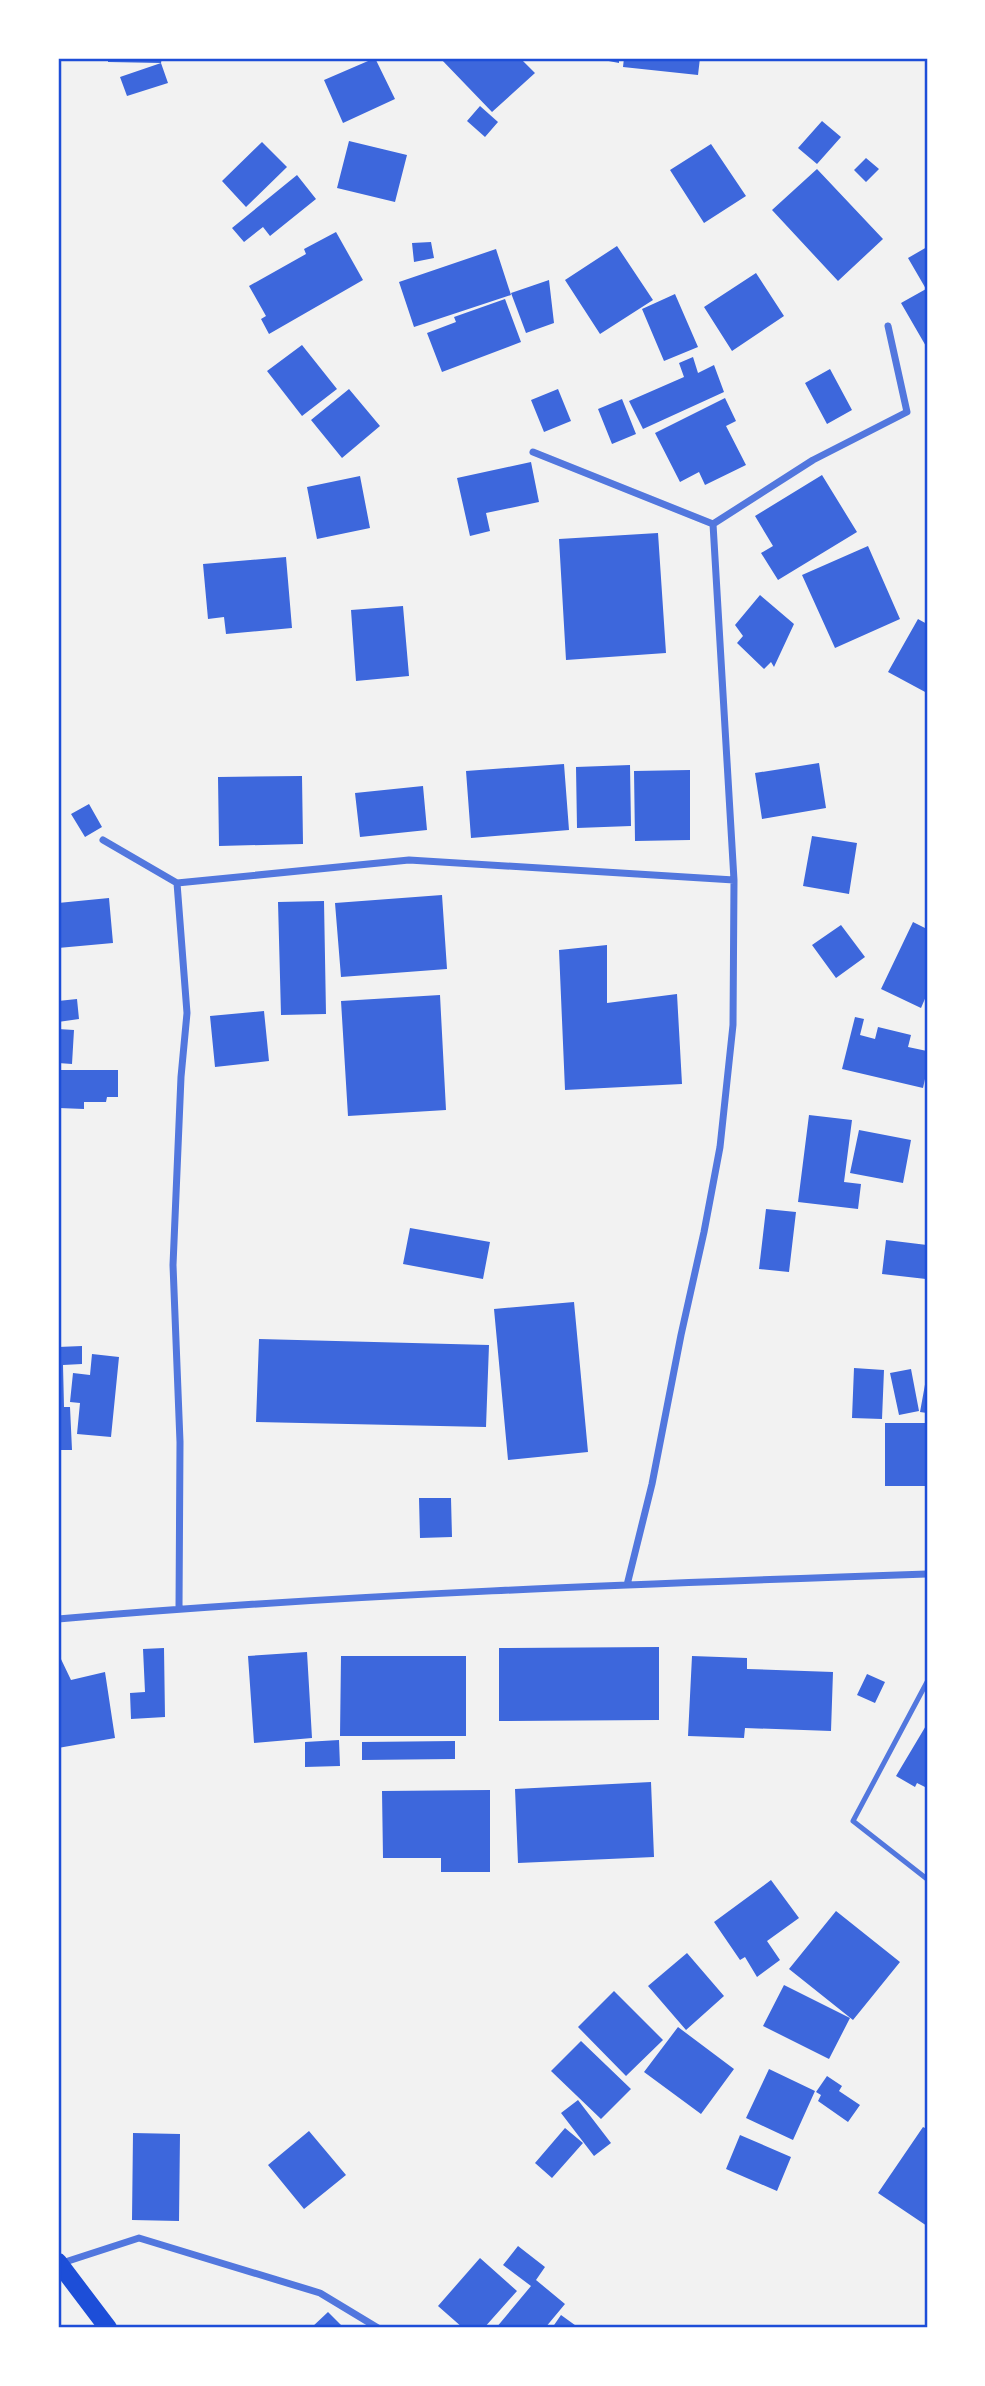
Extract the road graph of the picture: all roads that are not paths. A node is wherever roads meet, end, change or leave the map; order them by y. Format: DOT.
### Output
graph roads {
  1 [pos="888,326"];
  2 [pos="533,452"];
  3 [pos="713,524"];
  4 [pos="103,839"];
  5 [pos="734,880"];
  6 [pos="177,883"];
  7 [pos="927,1573"];
  8 [pos="627,1585"];
  9 [pos="179,1609"];
  10 [pos="58,1619"];
  11 [pos="927,1682"];
  12 [pos="927,1879"];
  13 [pos="58,2262"];
  14 [pos="108,2328"];
  15 [pos="378,2328"];
  1 -- 3 [label="street"];
  2 -- 3 [label="street"];
  3 -- 5 [label="street"];
  4 -- 6 [label="street"];
  5 -- 6 [label="street"];
  5 -- 8 [label="street"];
  6 -- 9 [label="street"];
  7 -- 8 [label="street"];
  8 -- 9 [label="street"];
  9 -- 10 [label="street"];
  11 -- 12 [label="lane"];
  13 -- 14 [label="main road"];
  13 -- 15 [label="street"];
}
